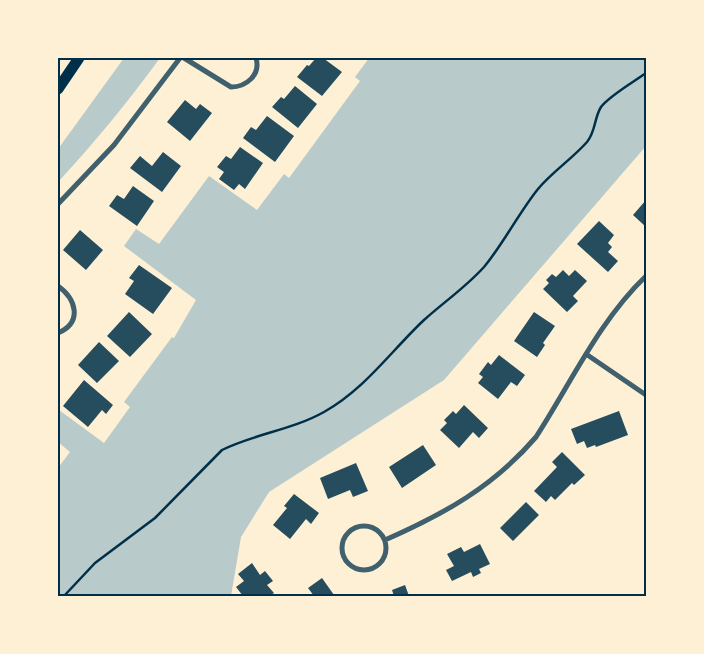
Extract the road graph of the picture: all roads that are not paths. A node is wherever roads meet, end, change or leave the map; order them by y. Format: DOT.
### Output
graph roads {
  1 [pos="79,58"];
  2 [pos="180,58"];
  3 [pos="184,58"];
  4 [pos="256,58"];
  5 [pos="58,89"];
  6 [pos="58,204"];
  7 [pos="646,276"];
  8 [pos="58,286"];
  9 [pos="58,333"];
  10 [pos="586,354"];
  11 [pos="646,395"];
  12 [pos="385,540"];
  1 -- 5 [label="main road"];
  2 -- 6 [label="street"];
  3 -- 4 [label="street"];
  7 -- 10 [label="street"];
  8 -- 9 [label="street"];
  10 -- 11 [label="street"];
  10 -- 12 [label="street"];
  12 -- 12 [label="street"];
}
